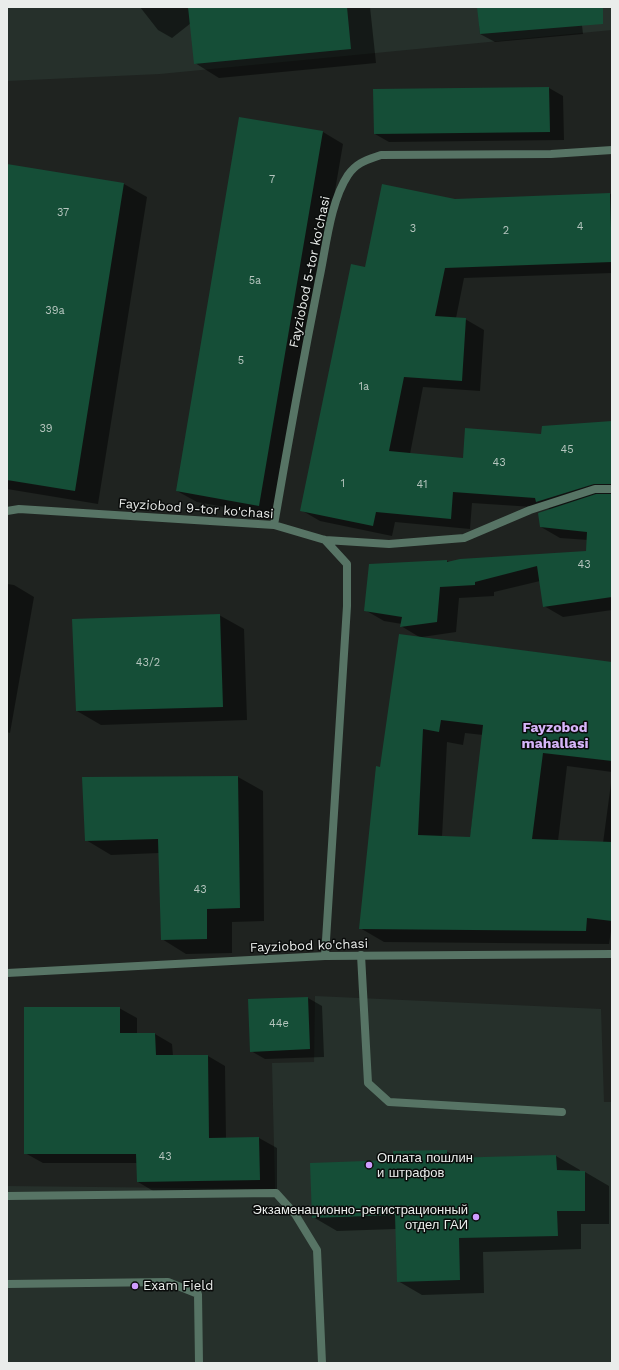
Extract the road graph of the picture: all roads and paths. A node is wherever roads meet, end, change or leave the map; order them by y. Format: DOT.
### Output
graph roads {
  1 [pos="612,150"];
  2 [pos="612,489"];
  3 [pos="7,511"];
  4 [pos="274,525"];
  5 [pos="325,540"];
  6 [pos="612,954"];
  7 [pos="360,955"];
  8 [pos="325,956"];
  9 [pos="7,973"];
  10 [pos="562,1112"];
  11 [pos="7,1196"];
  12 [pos="7,1284"];
  13 [pos="199,1363"];
  14 [pos="322,1363"];
  1 -- 4 [label="street, Fayziobod 5-tor ko'chasi"];
  2 -- 5 [label="street, Fayziobod 9-tor ko'chasi"];
  3 -- 4 [label="street, Fayziobod 9-tor ko'chasi"];
  4 -- 5 [label="street, Fayziobod 9-tor ko'chasi"];
  5 -- 8 [label="street"];
  6 -- 7 [label="street, Fayziobod ko'chasi"];
  7 -- 8 [label="street, Fayziobod ko'chasi"];
  7 -- 10 [label="street"];
  8 -- 9 [label="street, Fayziobod ko'chasi"];
  11 -- 14 [label="street"];
  12 -- 13 [label="street"];
}
